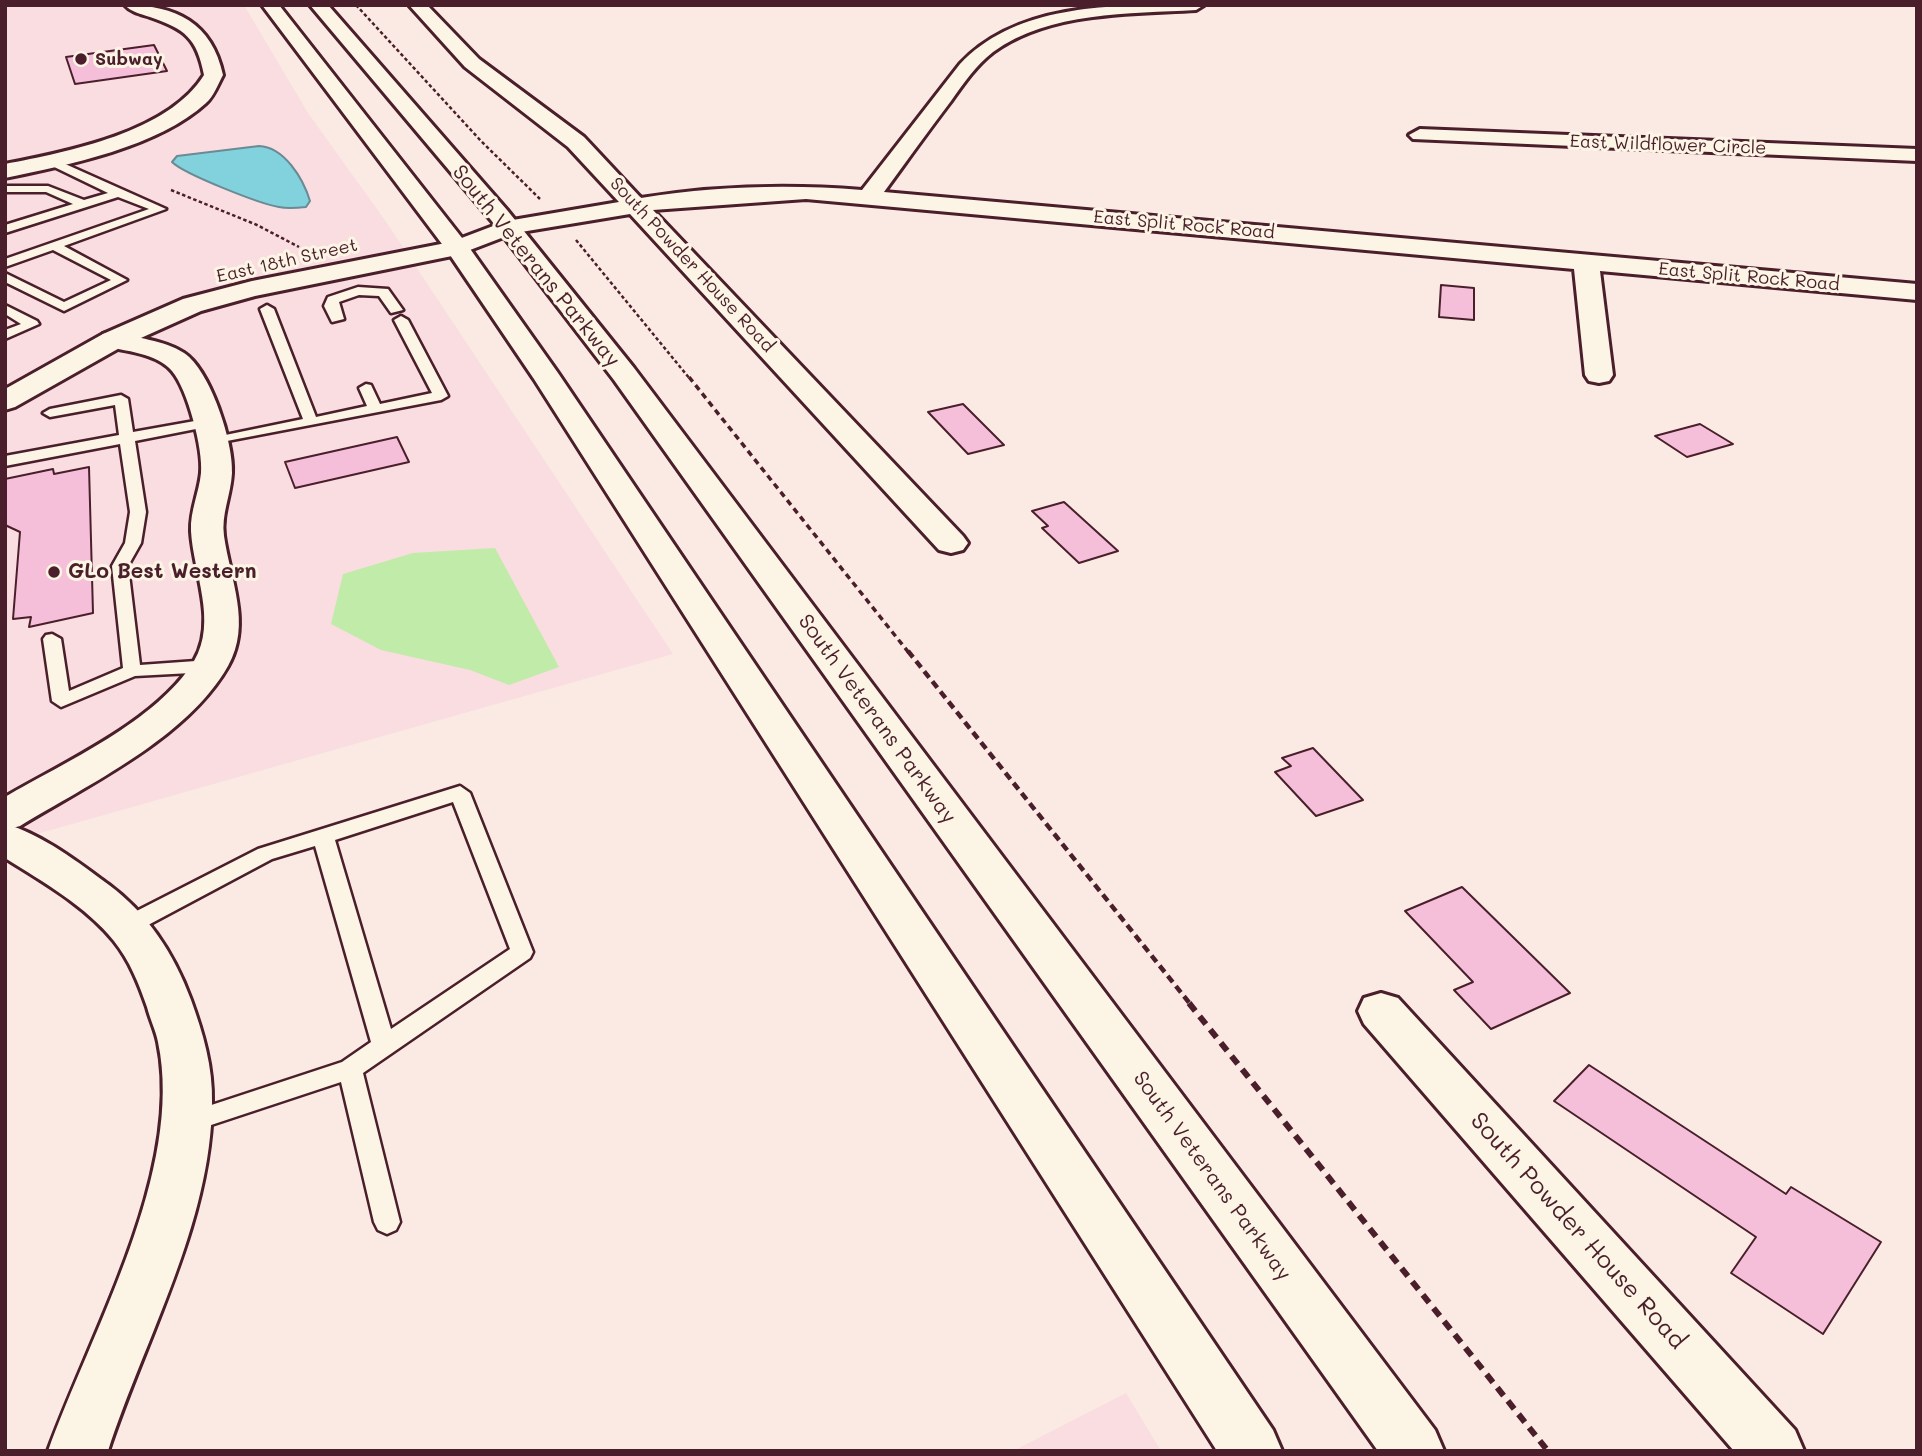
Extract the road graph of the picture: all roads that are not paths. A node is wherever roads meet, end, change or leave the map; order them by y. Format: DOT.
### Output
graph roads {
  1 [pos="133,5"];
  2 [pos="270,5"];
  3 [pos="318,5"];
  4 [pos="417,5"];
  5 [pos="1196,5"];
  6 [pos="1139,7"];
  7 [pos="1420,135"];
  8 [pos="1917,155"];
  9 [pos="50,161"];
  10 [pos="5,171"];
  11 [pos="5,188"];
  12 [pos="118,193"];
  13 [pos="869,196"];
  14 [pos="83,204"];
  15 [pos="636,205"];
  16 [pos="509,228"];
  17 [pos="5,229"];
  18 [pos="449,239"];
  19 [pos="54,246"];
  20 [pos="1586,262"];
  21 [pos="5,263"];
  22 [pos="5,278"];
  23 [pos="1917,292"];
  24 [pos="5,309"];
  25 [pos="267,309"];
  26 [pos="48,315"];
  27 [pos="337,319"];
  28 [pos="5,335"];
  29 [pos="113,340"];
  30 [pos="1599,376"];
  31 [pos="5,382"];
  32 [pos="366,388"];
  33 [pos="5,401"];
  34 [pos="375,410"];
  35 [pos="50,413"];
  36 [pos="311,422"];
  37 [pos="209,432"];
  38 [pos="129,437"];
  39 [pos="5,461"];
  40 [pos="951,543"];
  41 [pos="52,639"];
  42 [pos="210,666"];
  43 [pos="132,671"];
  44 [pos="5,816"];
  45 [pos="323,836"];
  46 [pos="5,838"];
  47 [pos="127,926"];
  48 [pos="1381,1011"];
  49 [pos="384,1046"];
  50 [pos="350,1069"];
  51 [pos="186,1123"];
  52 [pos="387,1222"];
  53 [pos="78,1451"];
  54 [pos="1252,1451"];
  55 [pos="1414,1451"];
  56 [pos="1774,1451"];
  1 -- 9 [label="main road"];
  2 -- 18 [label="main road"];
  3 -- 16 [label="main road, South Veterans Parkway"];
  4 -- 15 [label="main road, South Powder House Road"];
  5 -- 6 [label="main road"];
  6 -- 13 [label="main road"];
  7 -- 8 [label="main road, East Wildflower Circle"];
  9 -- 10 [label="main road"];
  9 -- 12 [label="lane"];
  11 -- 14 [label="lane"];
  12 -- 14 [label="lane"];
  12 -- 19 [label="lane"];
  13 -- 15 [label="main road, East Split Rock Road"];
  13 -- 20 [label="main road, East Split Rock Road"];
  14 -- 17 [label="lane"];
  15 -- 16 [label="main road, East Split Rock Road"];
  15 -- 40 [label="main road, South Powder House Road"];
  16 -- 18 [label="main road, East 18th Street"];
  16 -- 55 [label="main road, South Veterans Parkway"];
  18 -- 29 [label="main road, East 18th Street"];
  18 -- 31 [label="main road, East 18th Street"];
  18 -- 54 [label="main road"];
  19 -- 21 [label="lane"];
  19 -- 26 [label="lane"];
  20 -- 23 [label="main road, East Split Rock Road"];
  20 -- 30 [label="main road"];
  22 -- 26 [label="lane"];
  24 -- 26 [label="lane"];
  25 -- 36 [label="lane"];
  26 -- 28 [label="lane"];
  27 -- 34 [label="lane"];
  29 -- 33 [label="main road, East 18th Street"];
  29 -- 37 [label="main road"];
  32 -- 34 [label="lane"];
  34 -- 36 [label="lane"];
  35 -- 38 [label="lane"];
  36 -- 37 [label="lane"];
  37 -- 38 [label="lane"];
  37 -- 42 [label="main road"];
  38 -- 39 [label="lane"];
  38 -- 43 [label="lane"];
  41 -- 43 [label="lane"];
  42 -- 43 [label="lane"];
  42 -- 44 [label="main road"];
  45 -- 47 [label="lane"];
  45 -- 49 [label="lane"];
  45 -- 49 [label="lane"];
  46 -- 47 [label="main road"];
  47 -- 51 [label="main road"];
  48 -- 56 [label="main road, South Powder House Road"];
  49 -- 50 [label="lane"];
  50 -- 51 [label="lane"];
  50 -- 52 [label="lane"];
  51 -- 53 [label="main road"];
}
